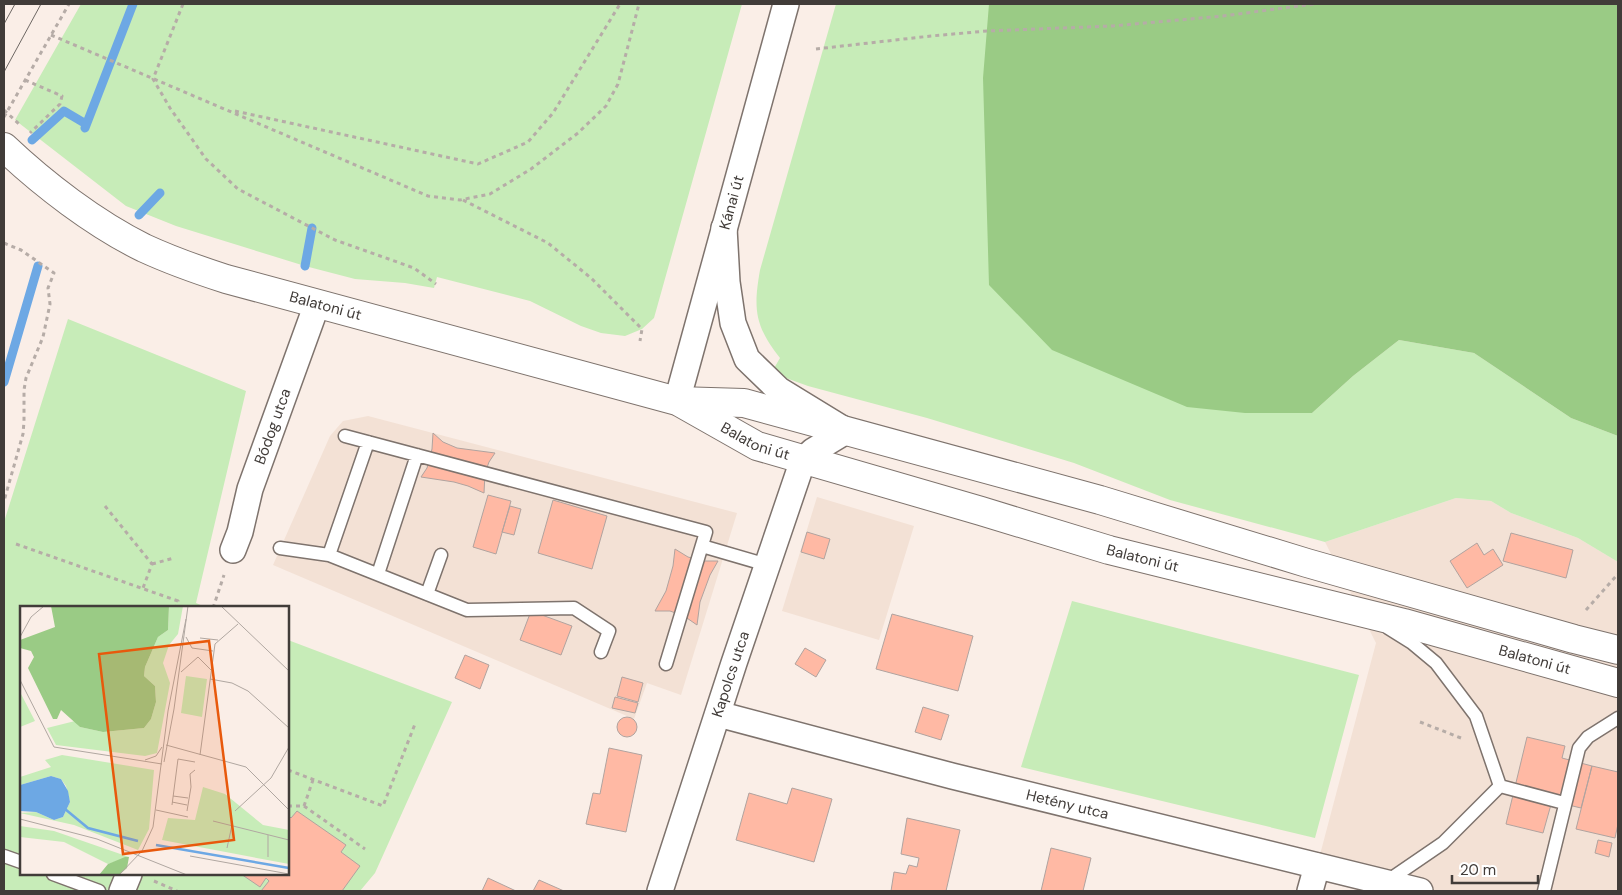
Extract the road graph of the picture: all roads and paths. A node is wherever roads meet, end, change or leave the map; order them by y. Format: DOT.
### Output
graph roads {
  1 [pos="69,4"];
  2 [pos="183,4"];
  3 [pos="620,4"];
  4 [pos="638,4"];
  5 [pos="786,4"];
  6 [pos="1314,4"];
  7 [pos="51,35"];
  8 [pos="816,49"];
  9 [pos="153,79"];
  10 [pos="25,80"];
  11 [pos="4,110"];
  12 [pos="227,110"];
  13 [pos="4,117"];
  14 [pos="20,125"];
  15 [pos="32,131"];
  16 [pos="5,148"];
  17 [pos="462,200"];
  18 [pos="724,228"];
  19 [pos="4,243"];
  20 [pos="436,284"];
  21 [pos="316,304"];
  22 [pos="640,341"];
  23 [pos="677,401"];
  24 [pos="846,431"];
  25 [pos="345,436"];
  26 [pos="368,442"];
  27 [pos="417,455"];
  28 [pos="803,460"];
  29 [pos="4,500"];
  30 [pos="105,506"];
  31 [pos="16,544"];
  32 [pos="702,546"];
  33 [pos="280,548"];
  34 [pos="233,550"];
  35 [pos="330,554"];
  36 [pos="441,555"];
  37 [pos="174,558"];
  38 [pos="152,564"];
  39 [pos="767,565"];
  40 [pos="378,574"];
  41 [pos="1618,574"];
  42 [pos="143,588"];
  43 [pos="427,594"];
  44 [pos="177,606"];
  45 [pos="214,606"];
  46 [pos="1586,610"];
  47 [pos="1362,612"];
  48 [pos="1618,650"];
  49 [pos="601,652"];
  50 [pos="666,664"];
  51 [pos="1618,683"];
  52 [pos="718,714"];
  53 [pos="1618,718"];
  54 [pos="1420,722"];
  55 [pos="415,724"];
  56 [pos="1484,738"];
  57 [pos="289,770"];
  58 [pos="314,780"];
  59 [pos="1500,786"];
  60 [pos="1564,803"];
  61 [pos="289,806"];
  62 [pos="304,806"];
  63 [pos="365,849"];
  64 [pos="4,856"];
  65 [pos="20,862"];
  66 [pos="1317,866"];
  67 [pos="56,875"];
  68 [pos="129,875"];
  69 [pos="1385,882"];
  70 [pos="99,891"];
  71 [pos="122,891"];
  72 [pos="660,891"];
  73 [pos="1310,891"];
  74 [pos="1420,891"];
  75 [pos="1544,891"];
  1 -- 7 [label="path"];
  2 -- 9 [label="path"];
  3 -- 12 [label="path"];
  4 -- 17 [label="path"];
  5 -- 18 [label="street, Kánai út"];
  6 -- 8 [label="path"];
  7 -- 9 [label="path"];
  7 -- 10 [label="path"];
  9 -- 12 [label="path"];
  9 -- 20 [label="path"];
  10 -- 13 [label="path"];
  10 -- 15 [label="path"];
  11 -- 14 [label="path, bridge"];
  12 -- 17 [label="path"];
  16 -- 21 [label="main road, Balatoni út"];
  17 -- 22 [label="path"];
  18 -- 23 [label="street, Kánai út"];
  18 -- 24 [label="street"];
  19 -- 29 [label="path"];
  21 -- 23 [label="main road, Balatoni út"];
  21 -- 34 [label="street, Bódog utca"];
  23 -- 24 [label="main road, Balatoni út"];
  23 -- 28 [label="main road, Balatoni út"];
  24 -- 28 [label="street"];
  24 -- 48 [label="main road, Balatoni út"];
  25 -- 26 [label="lane"];
  26 -- 27 [label="lane"];
  26 -- 35 [label="lane"];
  27 -- 32 [label="lane"];
  27 -- 40 [label="lane"];
  28 -- 39 [label="street, Kapolcs utca"];
  28 -- 47 [label="main road, Balatoni út"];
  30 -- 38 [label="path"];
  31 -- 42 [label="path"];
  32 -- 39 [label="lane"];
  32 -- 50 [label="lane"];
  33 -- 35 [label="lane"];
  34 -- 45 [label="path"];
  35 -- 40 [label="lane"];
  36 -- 43 [label="lane"];
  37 -- 38 [label="path"];
  38 -- 42 [label="path"];
  39 -- 52 [label="street, Kapolcs utca"];
  40 -- 43 [label="lane"];
  41 -- 46 [label="path"];
  42 -- 44 [label="path"];
  43 -- 49 [label="lane"];
  47 -- 51 [label="main road, Balatoni út"];
  47 -- 56 [label="lane"];
  52 -- 66 [label="street, Hetény utca"];
  52 -- 72 [label="street, Kapolcs utca"];
  53 -- 60 [label="lane"];
  54 -- 56 [label="path"];
  55 -- 58 [label="path"];
  56 -- 59 [label="lane"];
  57 -- 58 [label="path"];
  58 -- 62 [label="path"];
  59 -- 60 [label="lane"];
  59 -- 69 [label="lane"];
  60 -- 75 [label="lane"];
  61 -- 62 [label="path"];
  62 -- 63 [label="path"];
  64 -- 65 [label="lane"];
  66 -- 69 [label="street, Hetény utca"];
  66 -- 73 [label="street"];
  67 -- 70 [label="lane"];
  68 -- 71 [label="street"];
  69 -- 74 [label="street, Hetény utca"];
}
